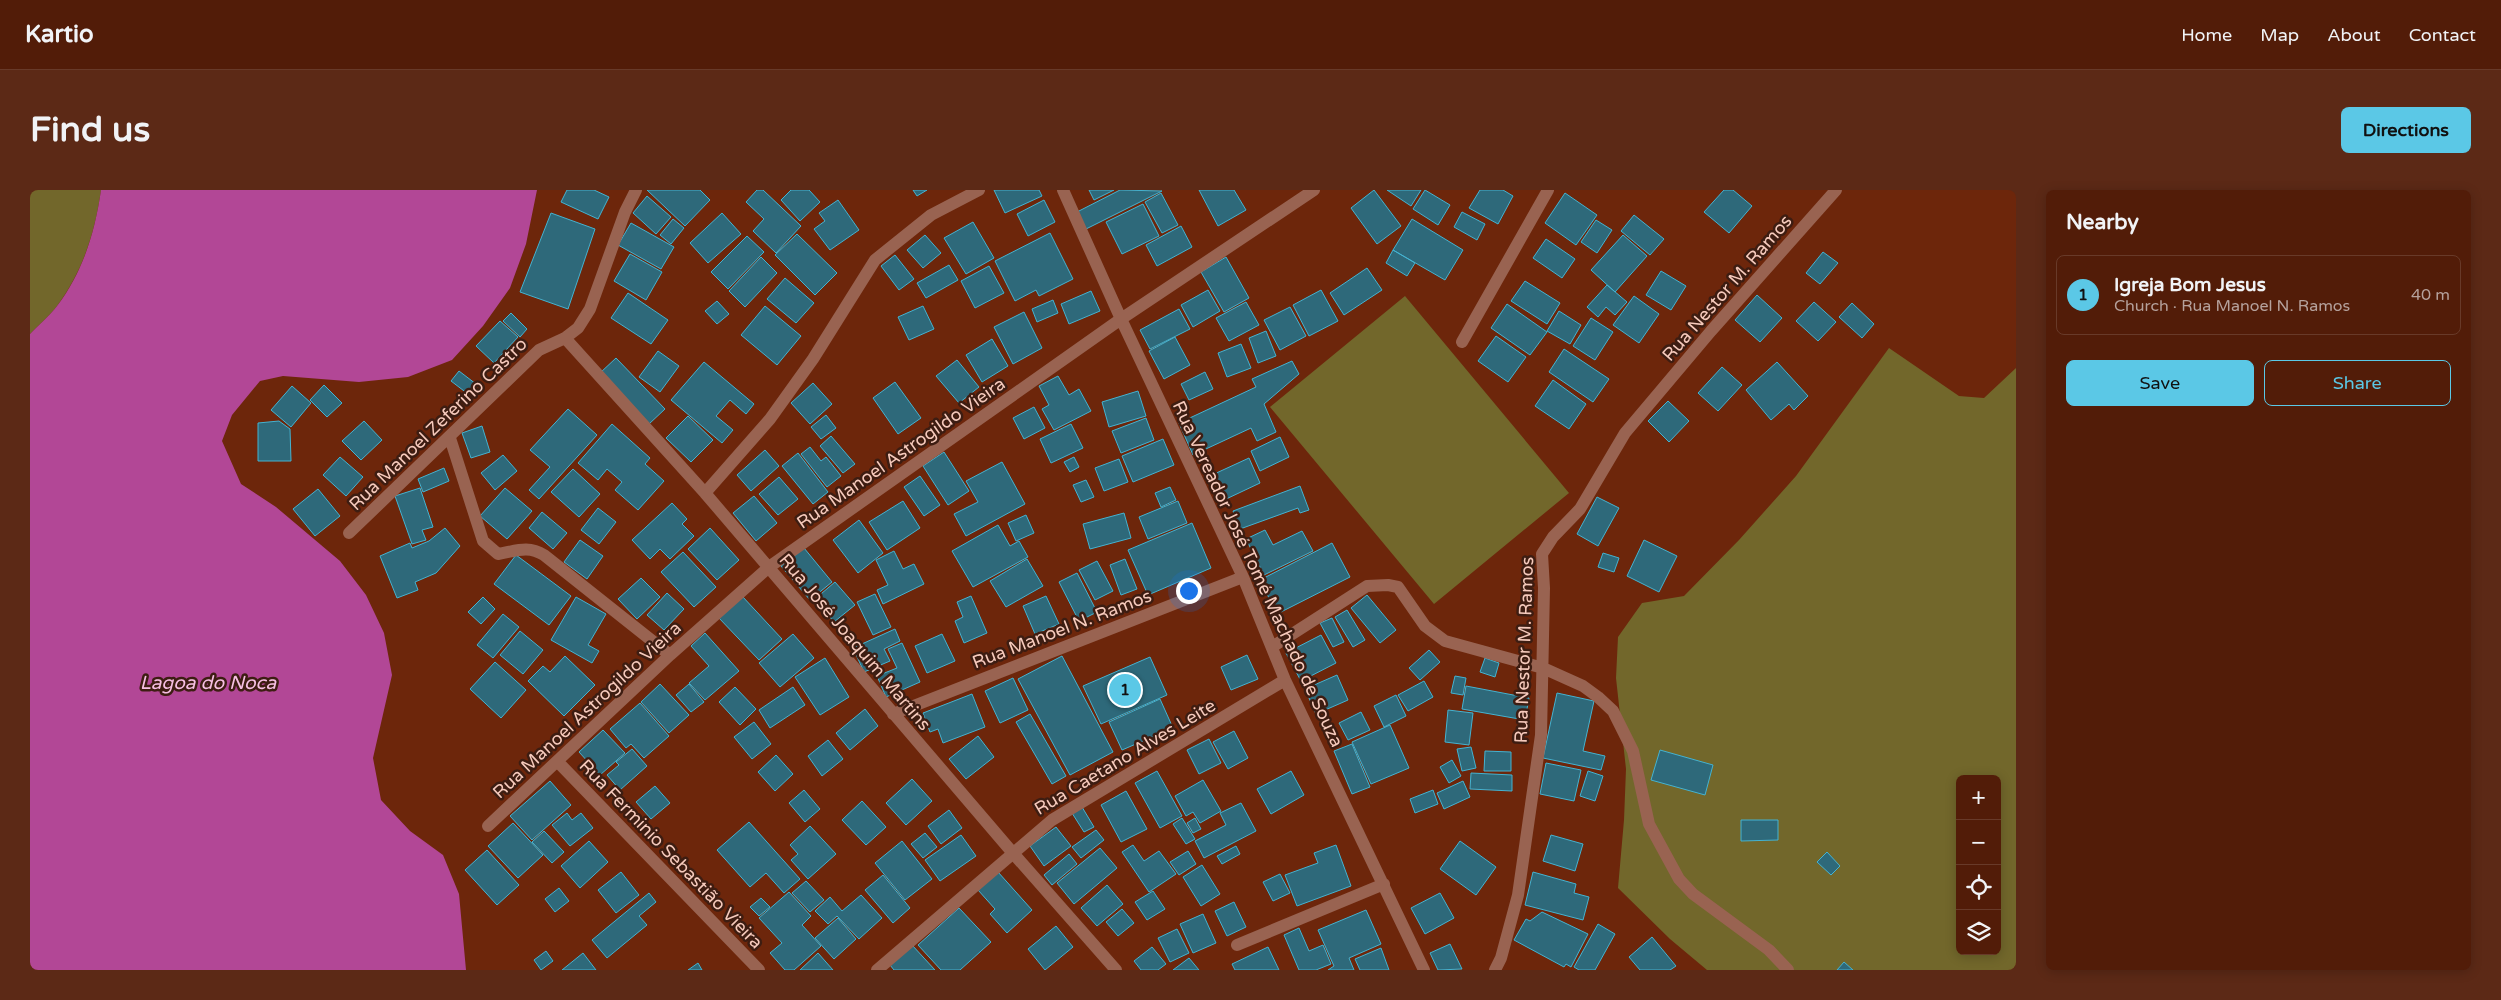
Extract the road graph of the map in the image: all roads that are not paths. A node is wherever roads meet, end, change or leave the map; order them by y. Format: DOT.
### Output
graph roads {
  1 [pos="636,190"];
  2 [pos="979,190"];
  3 [pos="1063,190"];
  4 [pos="1314,190"];
  5 [pos="1548,190"];
  6 [pos="1836,190"];
  7 [pos="1121,319"];
  8 [pos="565,338"];
  9 [pos="1462,342"];
  10 [pos="450,438"];
  11 [pos="706,493"];
  12 [pos="349,533"];
  13 [pos="769,567"];
  14 [pos="1243,577"];
  15 [pos="1272,647"];
  16 [pos="670,655"];
  17 [pos="1543,668"];
  18 [pos="1285,680"];
  19 [pos="894,714"];
  20 [pos="558,762"];
  21 [pos="488,826"];
  22 [pos="1012,852"];
  23 [pos="1384,884"];
  24 [pos="1237,945"];
  25 [pos="759,970"];
  26 [pos="877,970"];
  27 [pos="1116,970"];
  28 [pos="1424,970"];
  29 [pos="1495,970"];
  30 [pos="1788,970"];
  1 -- 8 [label="street, Rua Manoel Zeferino Castro"];
  2 -- 11 [label="street"];
  3 -- 7 [label="street, Rua Vereador José Tomé Machado de Souza"];
  4 -- 7 [label="street, Rua Manoel Astrogildo Vieira"];
  5 -- 9 [label="street"];
  6 -- 17 [label="street, Rua Nestor M. Ramos"];
  7 -- 13 [label="street, Rua Manoel Astrogildo Vieira"];
  7 -- 14 [label="street, Rua Vereador José Tomé Machado de Souza"];
  8 -- 10 [label="street, Rua Manoel Zeferino Castro"];
  8 -- 11 [label="street, Rua José Joaquim Martins"];
  10 -- 12 [label="street, Rua Manoel Zeferino Castro"];
  10 -- 16 [label="street"];
  11 -- 13 [label="street, Rua José Joaquim Martins"];
  13 -- 16 [label="street, Rua Manoel Astrogildo Vieira"];
  13 -- 19 [label="street, Rua José Joaquim Martins"];
  14 -- 15 [label="street, Rua Vereador José Tomé Machado de Souza"];
  14 -- 19 [label="street, Rua Manoel N. Ramos"];
  15 -- 17 [label="street"];
  15 -- 18 [label="street, Rua Vereador José Tomé Machado de Souza"];
  16 -- 20 [label="street, Rua Manoel Astrogildo Vieira"];
  17 -- 29 [label="street, Rua Nestor M. Ramos"];
  17 -- 30 [label="street"];
  18 -- 22 [label="street, Rua Caetano Alves Leite"];
  18 -- 23 [label="street, Rua Vereador José Tomé Machado de Souza"];
  19 -- 22 [label="street, Rua José Joaquim Martins"];
  20 -- 21 [label="street, Rua Manoel Astrogildo Vieira"];
  20 -- 25 [label="street, Rua Ferminio Sebastião Vieira"];
  22 -- 26 [label="street, Rua Caetano Alves Leite"];
  22 -- 27 [label="street, Rua José Joaquim Martins"];
  23 -- 24 [label="street"];
  23 -- 28 [label="street, Rua Vereador José Tomé Machado de Souza"];
}
